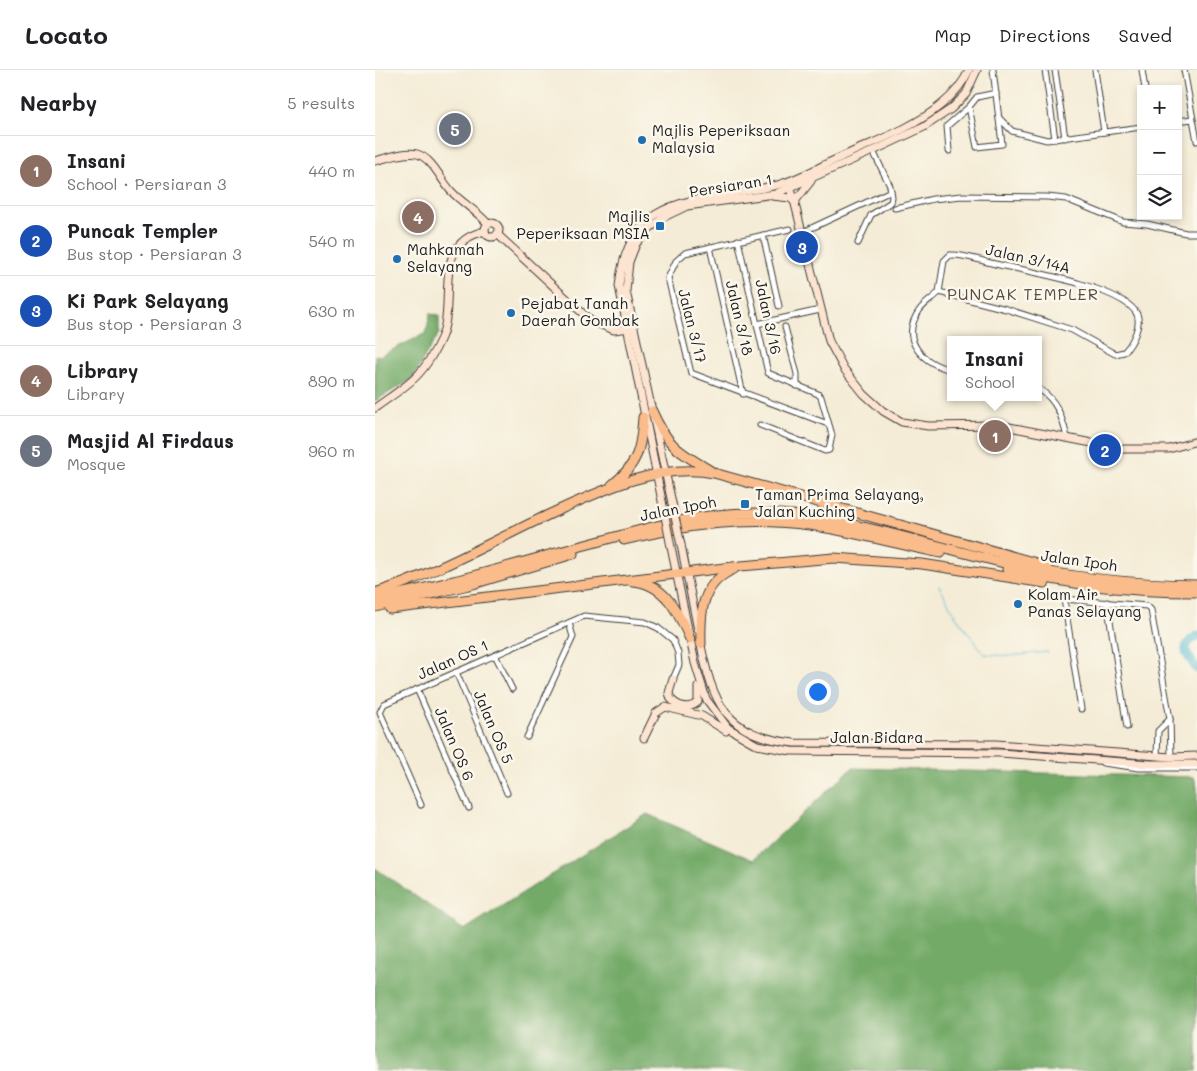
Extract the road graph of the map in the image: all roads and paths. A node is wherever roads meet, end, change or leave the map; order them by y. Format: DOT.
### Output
graph roads {
  1 [pos="969,70"];
  2 [pos="977,70"];
  3 [pos="993,70"];
  4 [pos="1045,70"];
  5 [pos="1055,70"];
  6 [pos="1095,70"];
  7 [pos="1142,70"];
  8 [pos="1184,70"];
  9 [pos="1144,85"];
  10 [pos="996,93"];
  11 [pos="969,107"];
  12 [pos="999,118"];
  13 [pos="1192,119"];
  14 [pos="1182,120"];
  15 [pos="1137,128"];
  16 [pos="1104,132"];
  17 [pos="1065,138"];
  18 [pos="1055,139"];
  19 [pos="1197,142"];
  20 [pos="873,151"];
  21 [pos="949,151"];
  22 [pos="375,161"];
  23 [pos="813,178"];
  24 [pos="790,184"];
  25 [pos="891,191"];
  26 [pos="769,196"];
  27 [pos="796,202"];
  28 [pos="895,208"];
  29 [pos="486,228"];
  30 [pos="790,229"];
  31 [pos="803,232"];
  32 [pos="1197,233"];
  33 [pos="763,235"];
  34 [pos="737,240"];
  35 [pos="859,243"];
  36 [pos="710,247"];
  37 [pos="939,292"];
  38 [pos="779,306"];
  39 [pos="820,310"];
  40 [pos="757,324"];
  41 [pos="785,327"];
  42 [pos="631,328"];
  43 [pos="613,330"];
  44 [pos="631,349"];
  45 [pos="947,369"];
  46 [pos="797,386"];
  47 [pos="1042,391"];
  48 [pos="743,394"];
  49 [pos="375,408"];
  50 [pos="652,411"];
  51 [pos="643,417"];
  52 [pos="828,424"];
  53 [pos="760,425"];
  54 [pos="1067,437"];
  55 [pos="1197,441"];
  56 [pos="665,473"];
  57 [pos="714,473"];
  58 [pos="656,475"];
  59 [pos="610,487"];
  60 [pos="741,566"];
  61 [pos="682,573"];
  62 [pos="1100,579"];
  63 [pos="603,582"];
  64 [pos="1075,583"];
  65 [pos="1197,585"];
  66 [pos="375,592"];
  67 [pos="1197,592"];
  68 [pos="375,599"];
  69 [pos="1107,602"];
  70 [pos="375,607"];
  71 [pos="375,611"];
  72 [pos="569,623"];
  73 [pos="690,639"];
  74 [pos="701,644"];
  75 [pos="495,655"];
  76 [pos="695,663"];
  77 [pos="456,672"];
  78 [pos="673,679"];
  79 [pos="417,689"];
  80 [pos="512,689"];
  81 [pos="1081,709"];
  82 [pos="679,710"];
  83 [pos="1169,719"];
  84 [pos="1127,727"];
  85 [pos="527,737"];
  86 [pos="644,738"];
  87 [pos="791,751"];
  88 [pos="1157,756"];
  89 [pos="1197,756"];
  90 [pos="1171,757"];
  91 [pos="1083,760"];
  92 [pos="1197,763"];
  93 [pos="1197,768"];
  94 [pos="507,793"];
  95 [pos="421,806"];
  96 [pos="469,808"];
  1 -- 24 [label="main road, Persiaran 1"];
  2 -- 20 [label="main road, Persiaran 1"];
  3 -- 10 [label="street"];
  4 -- 18 [label="street"];
  5 -- 17 [label="street"];
  6 -- 16 [label="street"];
  7 -- 9 [label="street"];
  8 -- 13 [label="street"];
  10 -- 11 [label="street"];
  10 -- 12 [label="street"];
  11 -- 12 [label="street"];
  11 -- 21 [label="street"];
  12 -- 18 [label="street"];
  13 -- 14 [label="street"];
  13 -- 19 [label="street"];
  15 -- 16 [label="street"];
  16 -- 17 [label="street"];
  17 -- 18 [label="street"];
  20 -- 23 [label="main road, Persiaran 1"];
  20 -- 25 [label="street"];
  22 -- 29 [label="main road"];
  23 -- 24 [label="main road, Persiaran 1"];
  23 -- 27 [label="main road"];
  24 -- 26 [label="main road, Persiaran 1"];
  24 -- 27 [label="main road"];
  24 -- 42 [label="main road, Persiaran 1"];
  25 -- 31 [label="street"];
  25 -- 35 [label="street"];
  26 -- 27 [label="main road"];
  26 -- 42 [label="main road, Persiaran 1"];
  27 -- 31 [label="main road"];
  28 -- 32 [label="street"];
  29 -- 43 [label="main road"];
  29 -- 49 [label="main road"];
  30 -- 33 [label="street, Jalan 3/17"];
  31 -- 39 [label="main road"];
  33 -- 34 [label="street, Jalan 3/17"];
  33 -- 38 [label="street"];
  34 -- 36 [label="street, Jalan 3/17"];
  34 -- 40 [label="street, Jalan 3/16"];
  36 -- 48 [label="street, Jalan 3/18"];
  36 -- 48 [label="street, Jalan 3/17"];
  37 -- 37 [label="street, Jalan 3/14A"];
  37 -- 45 [label="street"];
  39 -- 40 [label="street"];
  39 -- 54 [label="main road"];
  40 -- 46 [label="street, Jalan 3/16"];
  41 -- 46 [label="street"];
  42 -- 43 [label="main road"];
  42 -- 44 [label="main road, Persiaran 1"];
  42 -- 50 [label="main road, Persiaran 1"];
  43 -- 44 [label="main road"];
  44 -- 51 [label="main road, Persiaran 1"];
  46 -- 52 [label="street, Jalan 3/16"];
  47 -- 54 [label="street"];
  48 -- 52 [label="street, Jalan 3/17"];
  50 -- 56 [label="main road, Persiaran 1"];
  50 -- 57 [label="highway"];
  51 -- 58 [label="main road, Persiaran 1"];
  51 -- 59 [label="highway"];
  52 -- 53 [label="street"];
  54 -- 55 [label="main road"];
  56 -- 57 [label="highway"];
  56 -- 58 [label="highway"];
  56 -- 61 [label="main road, Persiaran 1, bridge"];
  57 -- 62 [label="highway"];
  58 -- 59 [label="highway"];
  58 -- 61 [label="main road, Persiaran 1, bridge"];
  59 -- 66 [label="highway"];
  60 -- 61 [label="highway"];
  60 -- 64 [label="highway"];
  60 -- 74 [label="highway"];
  61 -- 63 [label="highway"];
  61 -- 73 [label="main road, Jalan Bidara"];
  61 -- 74 [label="main road, Jalan Bidara"];
  62 -- 65 [label="highway, Jalan Ipoh"];
  62 -- 68 [label="highway, Jalan Ipoh"];
  63 -- 71 [label="highway"];
  63 -- 73 [label="highway"];
  64 -- 67 [label="highway, Jalan Ipoh"];
  64 -- 70 [label="highway, Jalan Ipoh"];
  69 -- 81 [label="street"];
  69 -- 83 [label="street"];
  69 -- 84 [label="street"];
  72 -- 75 [label="street, Jalan OS 1"];
  72 -- 78 [label="street, Jalan OS 1"];
  72 -- 85 [label="street"];
  73 -- 76 [label="main road, Jalan Bidara"];
  74 -- 88 [label="main road, Jalan Bidara"];
  75 -- 77 [label="street, Jalan OS 1"];
  75 -- 80 [label="street"];
  76 -- 78 [label="main road"];
  76 -- 87 [label="main road, Jalan Bidara"];
  77 -- 79 [label="street, Jalan OS 1"];
  77 -- 94 [label="street, Jalan OS 5"];
  78 -- 82 [label="main road"];
  79 -- 95 [label="street, Jalan OS 1"];
  79 -- 96 [label="street, Jalan OS 6"];
  82 -- 86 [label="main road"];
  82 -- 87 [label="main road"];
  83 -- 88 [label="street"];
  83 -- 90 [label="street"];
  87 -- 91 [label="main road, Jalan Bidara"];
  88 -- 90 [label="main road, Jalan Bidara"];
  88 -- 92 [label="main road"];
  89 -- 90 [label="main road, Jalan Bidara"];
  91 -- 92 [label="main road, Jalan Bidara"];
  91 -- 93 [label="street"];
}
